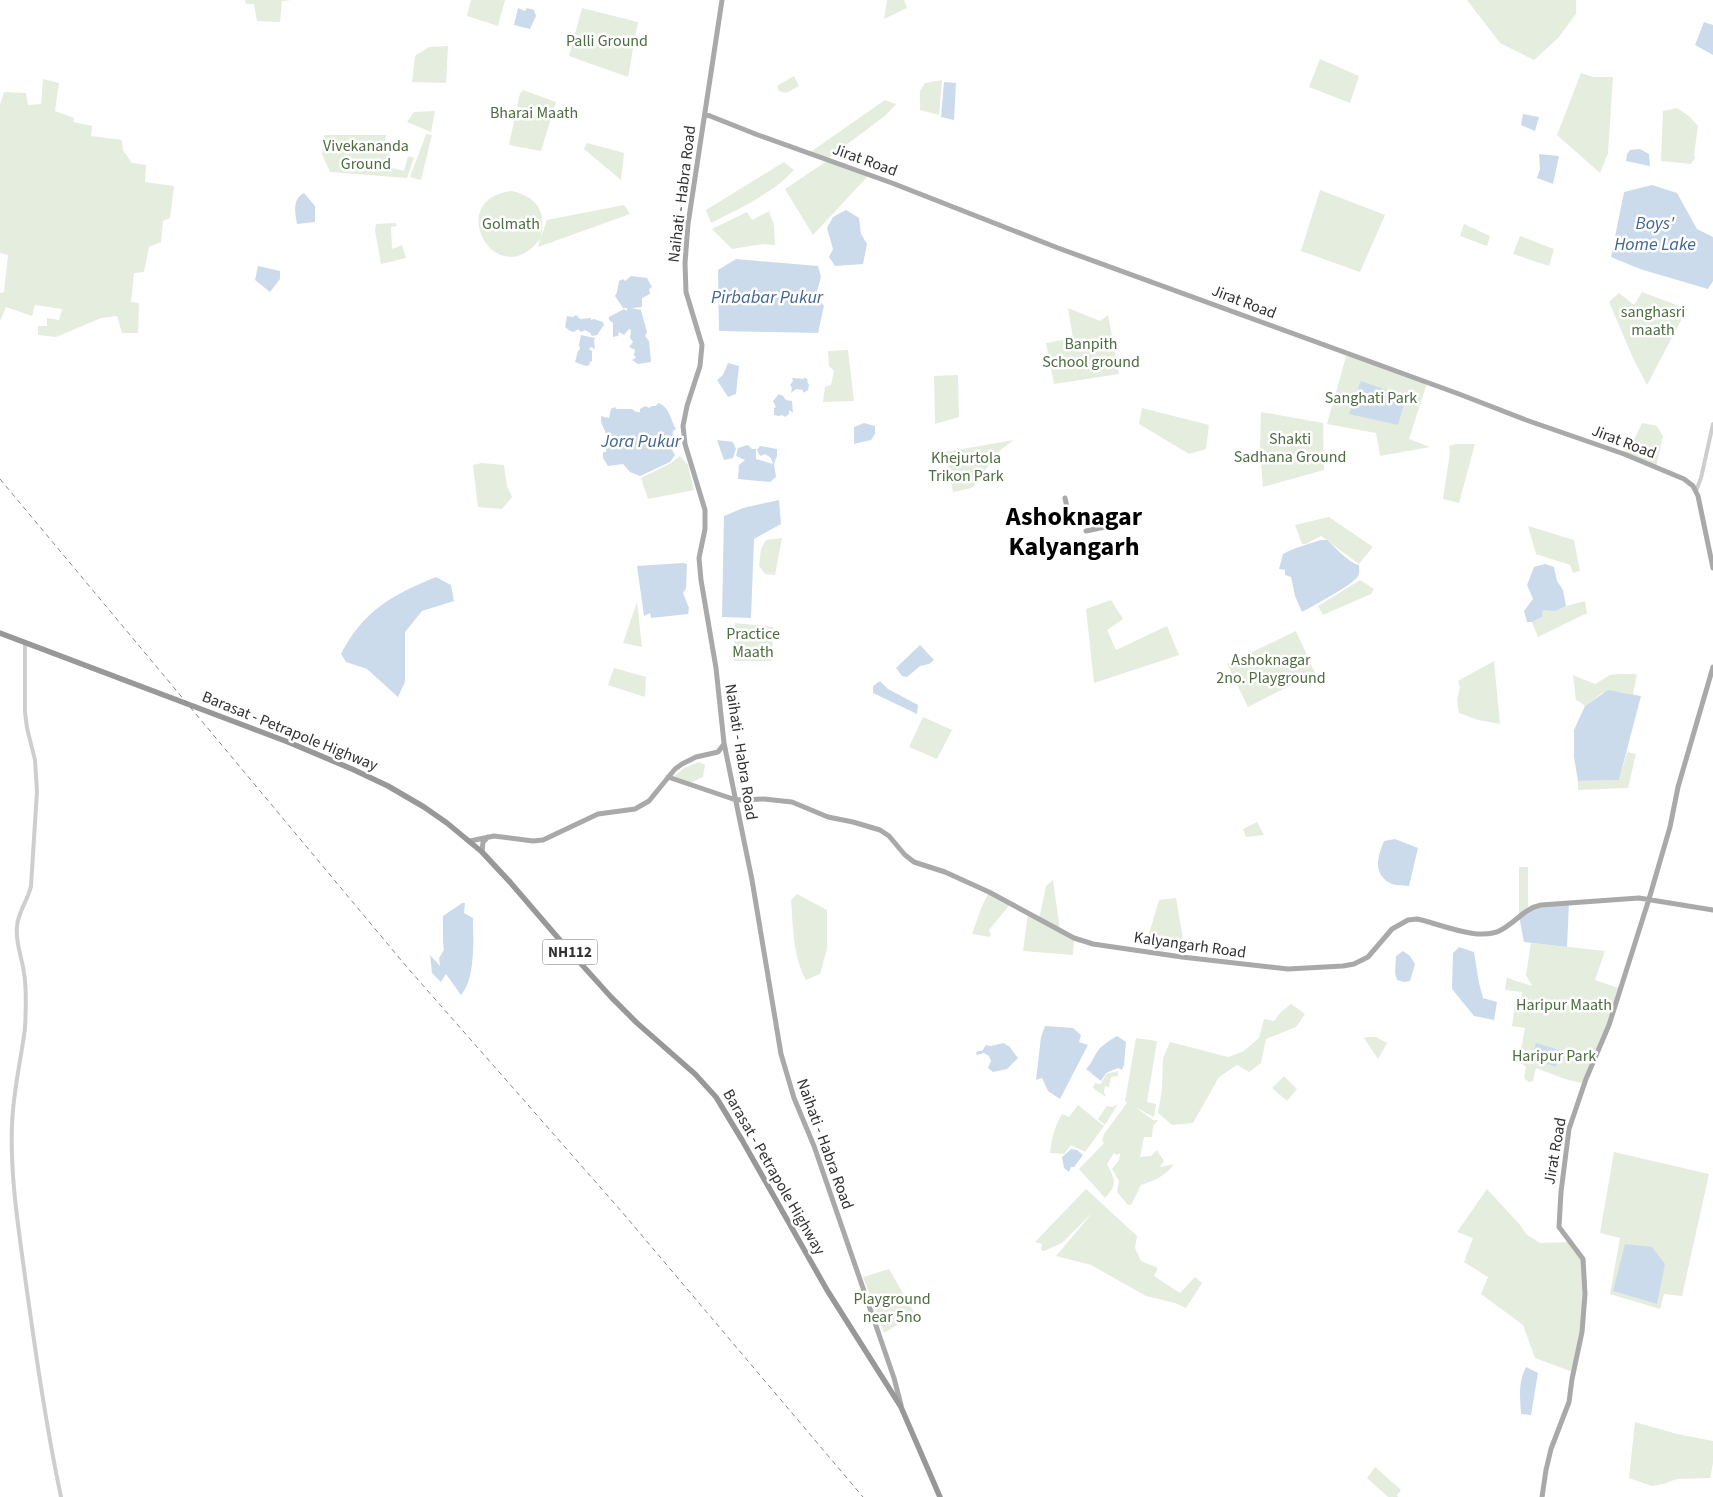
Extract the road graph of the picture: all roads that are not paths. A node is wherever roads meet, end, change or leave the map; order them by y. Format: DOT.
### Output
graph roads {
  1 [pos="722,0"];
  2 [pos="705,114"];
  3 [pos="1713,424"];
  4 [pos="1696,491"];
  5 [pos="1065,498"];
  6 [pos="1070,522"];
  7 [pos="1110,526"];
  8 [pos="1086,531"];
  9 [pos="1713,568"];
  10 [pos="0,633"];
  11 [pos="25,644"];
  12 [pos="1713,667"];
  13 [pos="724,743"];
  14 [pos="668,777"];
  15 [pos="736,800"];
  16 [pos="488,837"];
  17 [pos="470,841"];
  18 [pos="482,852"];
  19 [pos="1649,899"];
  20 [pos="1713,910"];
  21 [pos="901,1406"];
  22 [pos="61,1497"];
  23 [pos="940,1497"];
  24 [pos="1542,1497"];
  1 -- 2 [label="main road, Naihati - Habra Road"];
  2 -- 4 [label="main road, Jirat Road"];
  2 -- 13 [label="main road, Naihati - Habra Road"];
  3 -- 4 [label="street"];
  4 -- 9 [label="main road"];
  5 -- 6 [label="main road"];
  7 -- 8 [label="main road"];
  10 -- 11 [label="highway, Barasat - Petrapole Highway / NH112"];
  11 -- 17 [label="highway, Barasat - Petrapole Highway / NH112"];
  11 -- 22 [label="street"];
  12 -- 19 [label="main road, Jirat Road"];
  13 -- 14 [label="main road"];
  13 -- 15 [label="main road, Naihati - Habra Road"];
  14 -- 15 [label="main road"];
  14 -- 16 [label="main road"];
  15 -- 19 [label="main road, Kalyangarh Road"];
  15 -- 21 [label="main road, Naihati - Habra Road"];
  16 -- 17 [label="main road"];
  16 -- 18 [label="main road"];
  17 -- 18 [label="highway, Barasat - Petrapole Highway / NH112"];
  18 -- 21 [label="highway, Barasat - Petrapole Highway / NH112"];
  19 -- 20 [label="main road, Kalyangarh Road"];
  19 -- 24 [label="main road, Jirat Road"];
  21 -- 23 [label="highway, Barasat - Petrapole Highway / NH112"];
}
